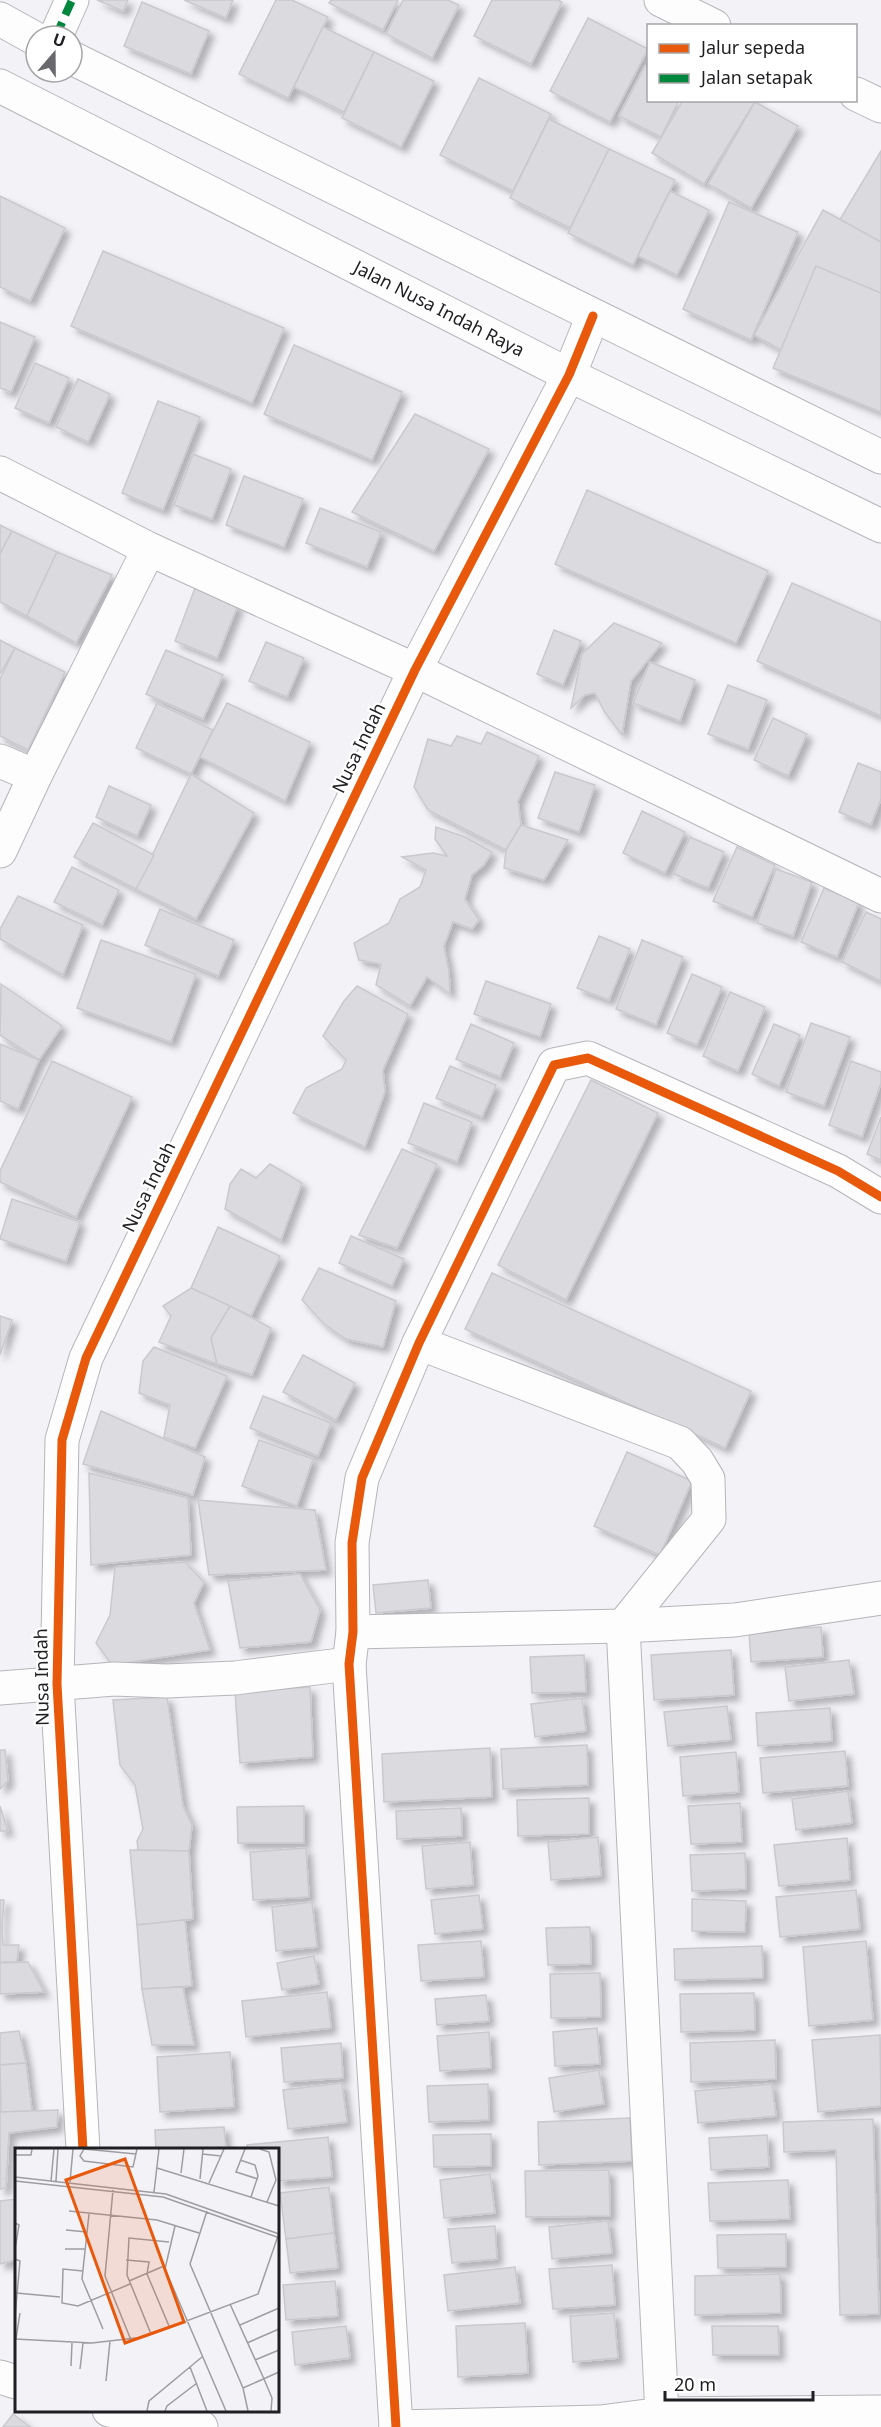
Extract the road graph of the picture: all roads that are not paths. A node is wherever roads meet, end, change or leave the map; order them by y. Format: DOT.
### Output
graph roads {
  1 [pos="72,0"];
  2 [pos="661,0"];
  3 [pos="0,19"];
  4 [pos="61,24"];
  5 [pos="710,24"];
  6 [pos="24,32"];
  7 [pos="84,64"];
  8 [pos="0,87"];
  9 [pos="857,95"];
  10 [pos="881,106"];
  11 [pos="593,316"];
  12 [pos="569,375"];
  13 [pos="881,457"];
  14 [pos="0,473"];
  15 [pos="881,526"];
  16 [pos="149,549"];
  17 [pos="415,670"];
  18 [pos="0,761"];
  19 [pos="35,776"];
  20 [pos="0,851"];
  21 [pos="881,896"];
  22 [pos="881,1197"];
  23 [pos="419,1343"];
  24 [pos="881,1598"];
  25 [pos="623,1626"];
  26 [pos="351,1648"];
  27 [pos="57,1684"];
  28 [pos="0,1688"];
  29 [pos="83,2148"];
  30 [pos="0,2377"];
  31 [pos="15,2382"];
  32 [pos="120,2412"];
  33 [pos="881,2412"];
  34 [pos="662,2414"];
  35 [pos="201,2427"];
  36 [pos="396,2427"];
  1 -- 4 [label="street"];
  2 -- 5 [label="street"];
  3 -- 6 [label="street"];
  7 -- 11 [label="street"];
  8 -- 12 [label="street, Jalan Nusa Indah Raya"];
  9 -- 10 [label="street"];
  11 -- 12 [label="street, Nusa Indah"];
  11 -- 13 [label="street"];
  12 -- 15 [label="street, Jalan Nusa Indah Raya"];
  12 -- 17 [label="street, Nusa Indah"];
  14 -- 16 [label="street"];
  16 -- 17 [label="street"];
  16 -- 19 [label="street"];
  17 -- 21 [label="street"];
  17 -- 27 [label="street, Nusa Indah"];
  18 -- 19 [label="street"];
  19 -- 20 [label="street"];
  22 -- 23 [label="street"];
  23 -- 25 [label="street"];
  23 -- 26 [label="street"];
  24 -- 25 [label="street"];
  25 -- 26 [label="street"];
  25 -- 34 [label="street"];
  26 -- 27 [label="street"];
  26 -- 36 [label="street"];
  27 -- 28 [label="street"];
  27 -- 29 [label="street, Nusa Indah"];
  30 -- 31 [label="street"];
  32 -- 35 [label="street"];
  33 -- 34 [label="street"];
  34 -- 36 [label="street"];
}
